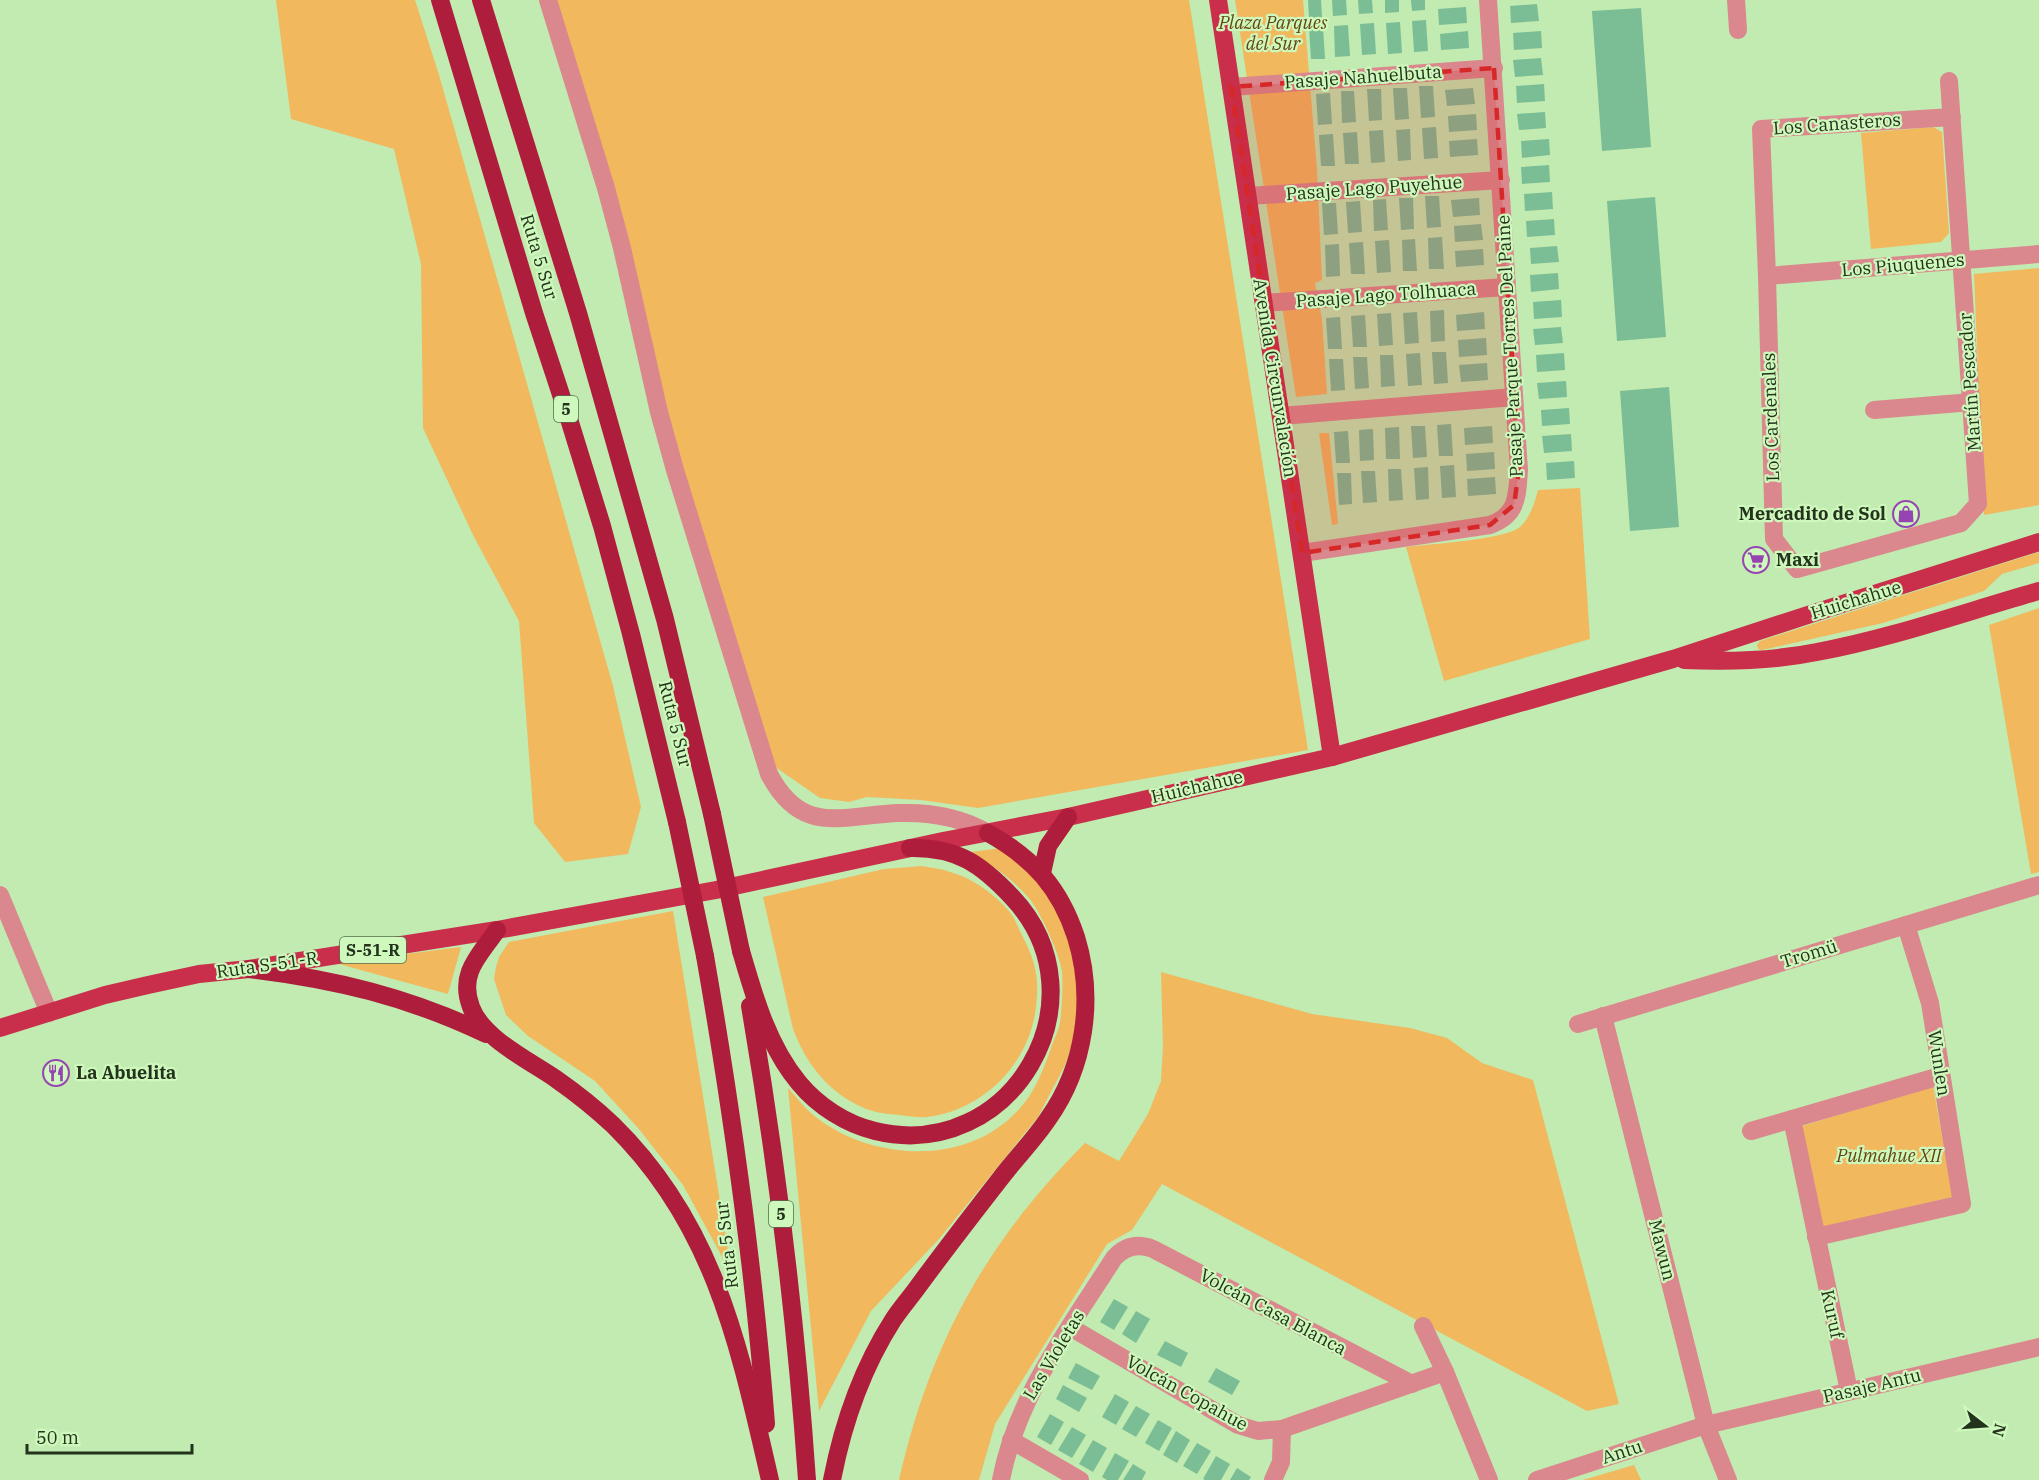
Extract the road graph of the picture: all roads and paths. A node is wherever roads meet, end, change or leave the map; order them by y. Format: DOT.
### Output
graph roads {
  1 [pos="440,0"];
  2 [pos="481,0"];
  3 [pos="548,0"];
  4 [pos="1218,0"];
  5 [pos="1488,0"];
  6 [pos="1736,0"];
  7 [pos="1738,30"];
  8 [pos="1494,68"];
  9 [pos="1949,81"];
  10 [pos="1231,87"];
  11 [pos="1952,117"];
  12 [pos="1501,180"];
  13 [pos="1248,196"];
  14 [pos="2039,254"];
  15 [pos="1962,260"];
  16 [pos="1767,276"];
  17 [pos="1508,287"];
  18 [pos="1264,303"];
  19 [pos="1514,397"];
  20 [pos="1972,402"];
  21 [pos="1874,410"];
  22 [pos="1281,416"];
  23 [pos="1978,504"];
  24 [pos="2039,542"];
  25 [pos="1302,553"];
  26 [pos="2039,591"];
  27 [pos="1673,659"];
  28 [pos="1332,756"];
  29 [pos="1068,817"];
  30 [pos="988,833"];
  31 [pos="910,848"];
  32 [pos="1042,873"];
  33 [pos="2039,885"];
  34 [pos="716,890"];
  35 [pos="0,895"];
  36 [pos="1906,925"];
  37 [pos="497,930"];
  38 [pos="741,951"];
  39 [pos="249,969"];
  40 [pos="49,1013"];
  41 [pos="1603,1016"];
  42 [pos="1578,1024"];
  43 [pos="0,1028"];
  44 [pos="496,1038"];
  45 [pos="1940,1076"];
  46 [pos="1792,1119"];
  47 [pos="1751,1131"];
  48 [pos="1816,1238"];
  49 [pos="1133,1246"];
  50 [pos="1423,1326"];
  51 [pos="1070,1327"];
  52 [pos="2039,1347"];
  53 [pos="1445,1372"];
  54 [pos="1412,1384"];
  55 [pos="1849,1391"];
  56 [pos="1706,1425"];
  57 [pos="1282,1429"];
  58 [pos="1011,1440"];
  59 [pos="770,1480"];
  60 [pos="807,1480"];
  61 [pos="831,1480"];
  62 [pos="1001,1480"];
  63 [pos="1080,1480"];
  64 [pos="1273,1480"];
  65 [pos="1490,1480"];
  66 [pos="1538,1480"];
  67 [pos="1728,1480"];
  1 -- 59 [label="highway, Ruta 5 Sur / 5, bridge"];
  2 -- 38 [label="highway, Ruta 5 Sur / 5, bridge"];
  3 -- 30 [label="street"];
  4 -- 10 [label="main road, Avenida Circunvalación"];
  5 -- 8 [label="street, Pasaje Parque Torres Del Paine"];
  6 -- 7 [label="street"];
  8 -- 10 [label="street, Pasaje Nahuelbuta"];
  8 -- 12 [label="street, Pasaje Parque Torres Del Paine"];
  9 -- 11 [label="street"];
  10 -- 13 [label="main road, Avenida Circunvalación"];
  11 -- 15 [label="street"];
  11 -- 16 [label="street, Los Canasteros"];
  12 -- 13 [label="street, Pasaje Lago Puyehue"];
  12 -- 17 [label="street, Pasaje Parque Torres Del Paine"];
  13 -- 18 [label="main road, Avenida Circunvalación"];
  14 -- 15 [label="street, Los Piuquenes"];
  15 -- 16 [label="street, Los Piuquenes"];
  15 -- 20 [label="street, Martín Pescador"];
  16 -- 23 [label="street, Los Cardenales"];
  17 -- 18 [label="street, Pasaje Lago Tolhuaca"];
  17 -- 19 [label="street, Pasaje Parque Torres Del Paine"];
  18 -- 22 [label="main road, Avenida Circunvalación"];
  19 -- 22 [label="street"];
  19 -- 25 [label="street, Pasaje Parque Torres Del Paine"];
  20 -- 21 [label="street"];
  20 -- 23 [label="street, Martín Pescador"];
  22 -- 25 [label="main road, Avenida Circunvalación"];
  24 -- 27 [label="main road, Huichahue"];
  25 -- 28 [label="main road, Avenida Circunvalación"];
  26 -- 27 [label="main road, Huichahue"];
  27 -- 28 [label="main road, Huichahue"];
  28 -- 29 [label="main road, Huichahue"];
  29 -- 30 [label="main road, Huichahue"];
  29 -- 32 [label="highway"];
  30 -- 31 [label="main road, Huichahue"];
  30 -- 32 [label="highway"];
  31 -- 34 [label="main road, Huichahue"];
  31 -- 38 [label="highway"];
  32 -- 61 [label="highway"];
  33 -- 36 [label="street, Tromü"];
  34 -- 37 [label="main road, Ruta S-51-R / S-51-R"];
  35 -- 40 [label="street"];
  36 -- 41 [label="street, Tromü"];
  36 -- 45 [label="street, Wunlen"];
  37 -- 39 [label="main road, Ruta S-51-R / S-51-R"];
  37 -- 44 [label="highway"];
  38 -- 60 [label="highway, Ruta 5 Sur / 5"];
  39 -- 40 [label="main road, Ruta S-51-R / S-51-R"];
  39 -- 44 [label="highway"];
  40 -- 43 [label="main road, Ruta S-51-R / S-51-R"];
  41 -- 42 [label="street, Tromü"];
  41 -- 56 [label="street, Mawun"];
  44 -- 59 [label="highway"];
  45 -- 46 [label="street"];
  45 -- 48 [label="street, Wunlen"];
  46 -- 47 [label="street"];
  46 -- 48 [label="street, Kuruf"];
  48 -- 55 [label="street, Kuruf"];
  49 -- 51 [label="street, Las Violetas"];
  49 -- 54 [label="street, Volcán Casa Blanca"];
  50 -- 53 [label="street"];
  51 -- 57 [label="street, Volcán Copahue"];
  51 -- 58 [label="street, Las Violetas"];
  52 -- 55 [label="street, Pasaje Antu"];
  53 -- 54 [label="street, Volcán Copahue"];
  53 -- 65 [label="street"];
  54 -- 57 [label="street, Volcán Copahue"];
  55 -- 56 [label="street, Pasaje Antu"];
  56 -- 66 [label="street, Antu"];
  56 -- 67 [label="street, Mawun"];
  57 -- 64 [label="street"];
  58 -- 62 [label="street, Las Violetas"];
  58 -- 63 [label="street"];
}
